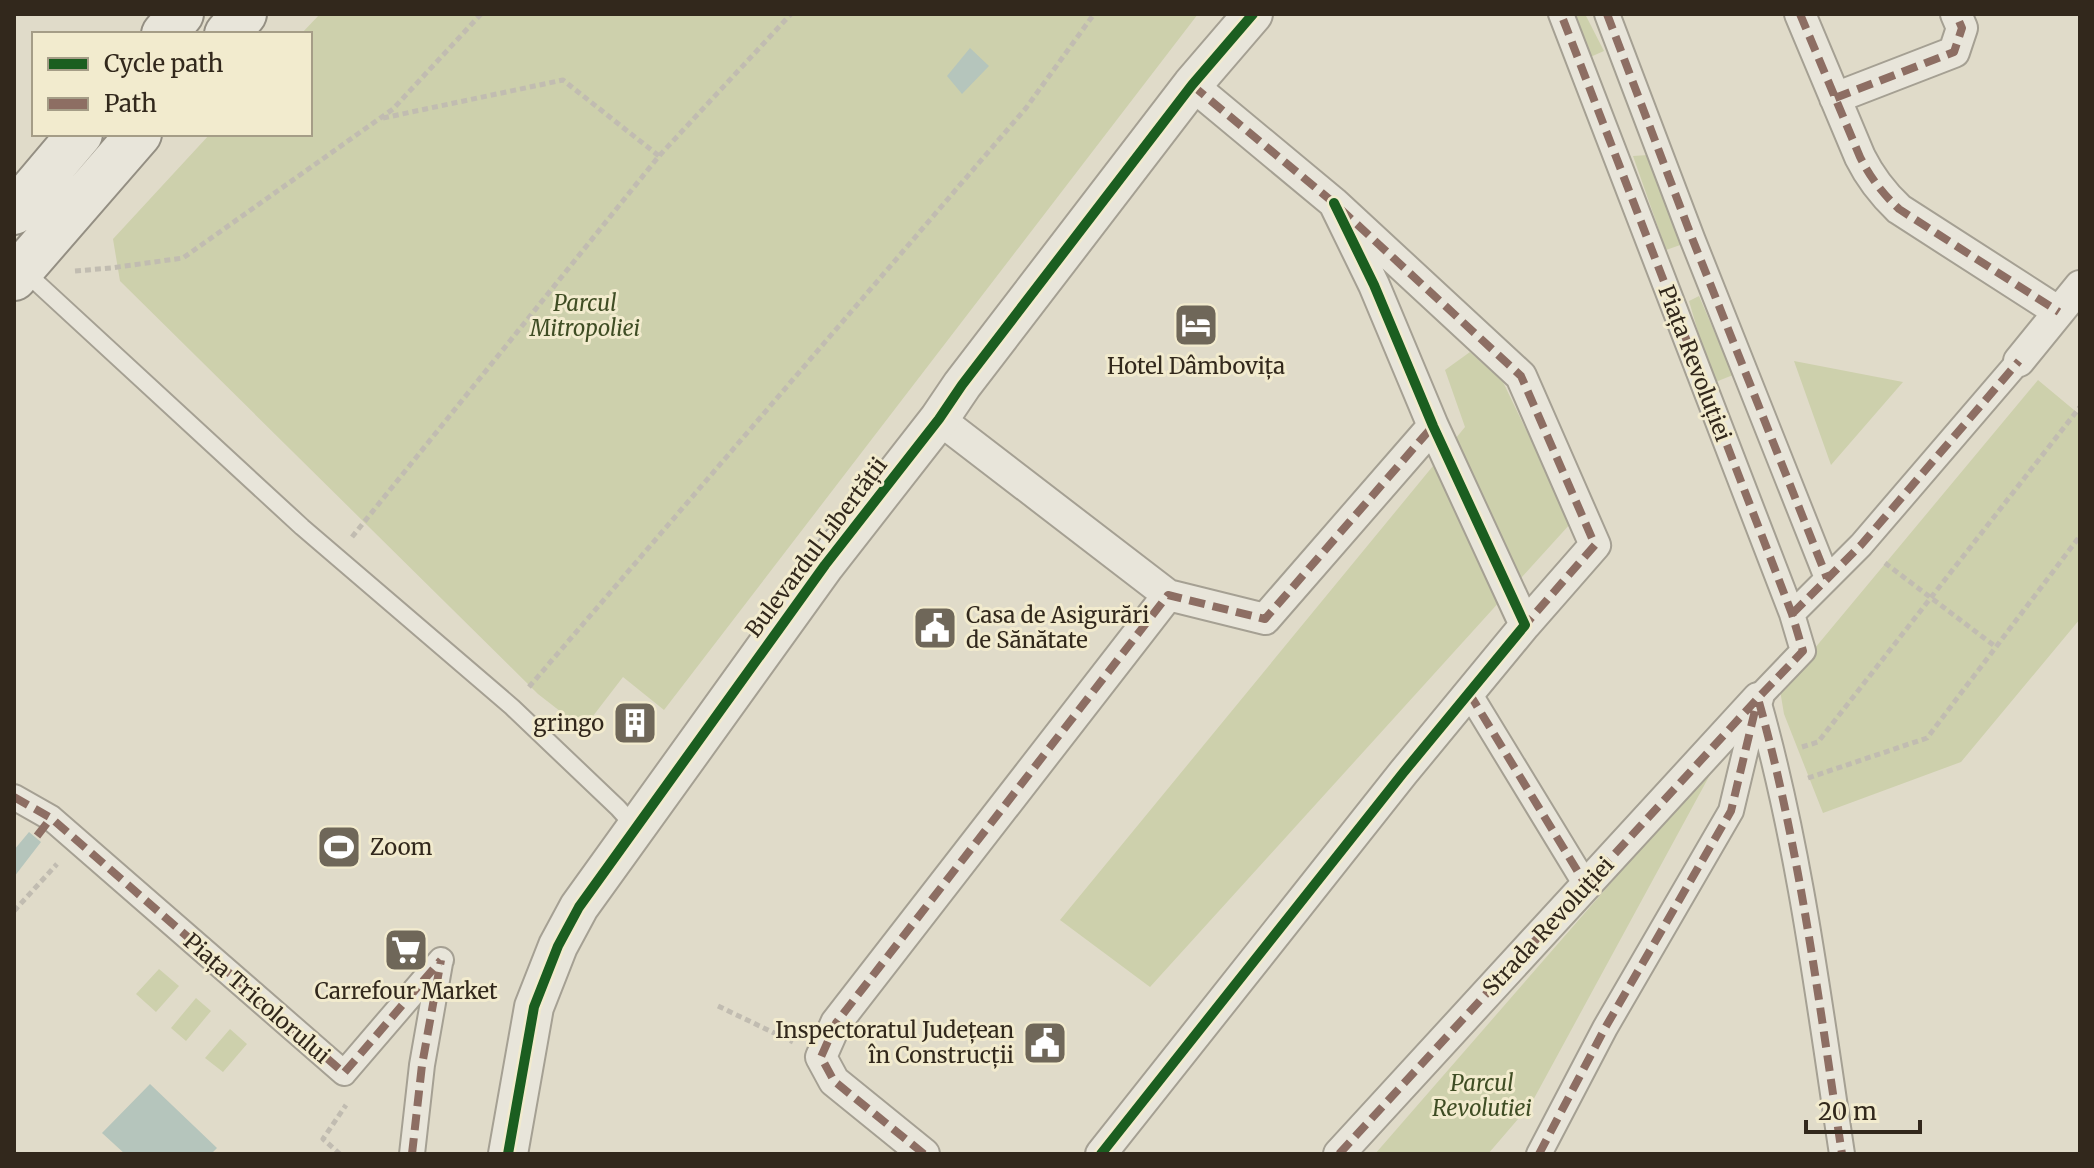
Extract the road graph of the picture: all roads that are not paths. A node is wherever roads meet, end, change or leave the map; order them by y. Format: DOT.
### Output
graph roads {
  1 [pos="181,14"];
  2 [pos="244,14"];
  3 [pos="1253,14"];
  4 [pos="1561,14"];
  5 [pos="1607,14"];
  6 [pos="1956,14"];
  7 [pos="1804,15"];
  8 [pos="166,32"];
  9 [pos="229,32"];
  10 [pos="1192,85"];
  11 [pos="1835,98"];
  12 [pos="78,136"];
  13 [pos="137,136"];
  14 [pos="1334,203"];
  15 [pos="14,212"];
  16 [pos="18,273"];
  17 [pos="2080,286"];
  18 [pos="2059,312"];
  19 [pos="2019,361"];
  20 [pos="939,419"];
  21 [pos="1433,426"];
  22 [pos="1827,578"];
  23 [pos="1168,595"];
  24 [pos="1792,614"];
  25 [pos="1525,625"];
  26 [pos="1469,693"];
  27 [pos="1758,698"];
  28 [pos="14,797"];
  29 [pos="636,828"];
  30 [pos="1586,885"];
  31 [pos="412,1154"];
  32 [pos="508,1154"];
  33 [pos="924,1154"];
  34 [pos="1103,1154"];
  35 [pos="1339,1154"];
  36 [pos="1539,1154"];
  37 [pos="1842,1154"];
  1 -- 8 [label="main road"];
  2 -- 9 [label="main road"];
  3 -- 10 [label="street, Bulevardul Libertății"];
  4 -- 24 [label="street, Piața Revoluției"];
  5 -- 22 [label="street"];
  6 -- 11 [label="street"];
  7 -- 11 [label="street"];
  10 -- 14 [label="street"];
  10 -- 20 [label="street, Bulevardul Libertății"];
  11 -- 18 [label="street"];
  12 -- 15 [label="main road"];
  13 -- 16 [label="main road"];
  14 -- 21 [label="street"];
  14 -- 25 [label="street"];
  16 -- 29 [label="lane"];
  17 -- 18 [label="street"];
  18 -- 19 [label="street"];
  19 -- 22 [label="street"];
  20 -- 23 [label="street"];
  20 -- 29 [label="street, Bulevardul Libertății"];
  21 -- 23 [label="street"];
  21 -- 25 [label="street"];
  22 -- 24 [label="street"];
  23 -- 33 [label="street"];
  24 -- 27 [label="street, Piața Revoluției"];
  25 -- 26 [label="street"];
  26 -- 30 [label="street"];
  26 -- 34 [label="street"];
  27 -- 30 [label="street, Strada Revoluției"];
  27 -- 36 [label="street"];
  27 -- 37 [label="street"];
  28 -- 31 [label="street, Piața Tricolorului"];
  29 -- 32 [label="street, Bulevardul Libertății"];
  30 -- 35 [label="street, Strada Revoluției"];
}
